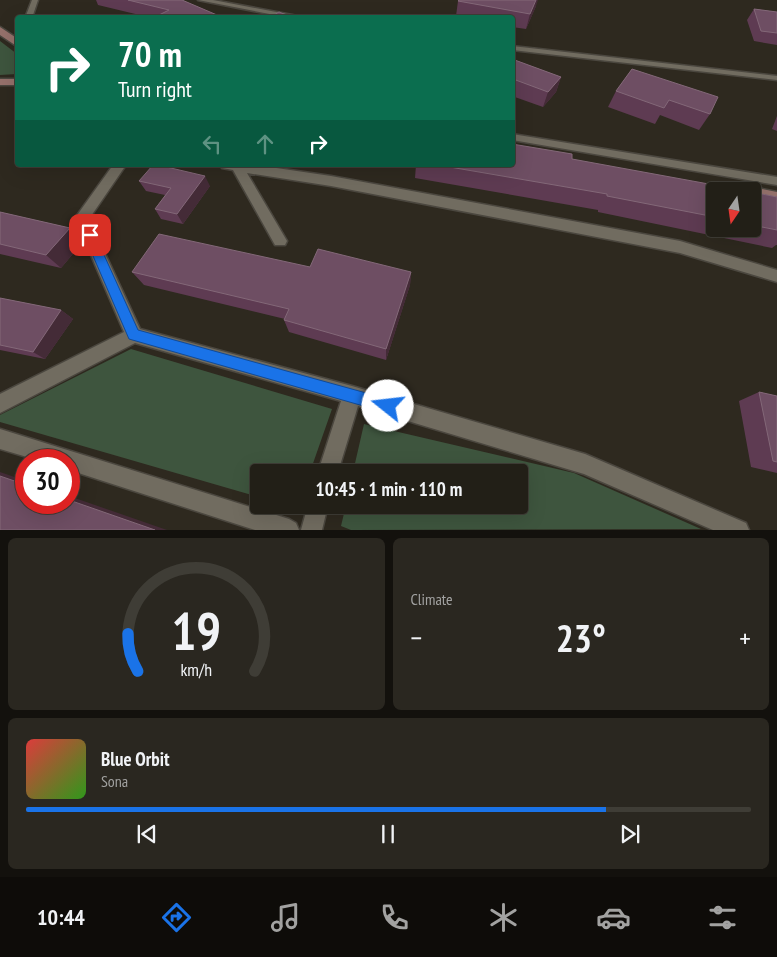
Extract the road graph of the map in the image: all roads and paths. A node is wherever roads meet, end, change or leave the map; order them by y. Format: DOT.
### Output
graph roads {
  1 [pos="35,0"];
  2 [pos="202,0"];
  3 [pos="244,0"];
  4 [pos="237,6"];
  5 [pos="29,15"];
  6 [pos="288,15"];
  7 [pos="0,30"];
  8 [pos="15,42"];
  9 [pos="515,48"];
  10 [pos="777,78"];
  11 [pos="0,82"];
  12 [pos="15,82"];
  13 [pos="515,137"];
  14 [pos="119,167"];
  15 [pos="233,167"];
  16 [pos="239,167"];
  17 [pos="777,181"];
  18 [pos="761,193"];
  19 [pos="777,196"];
  20 [pos="280,241"];
  21 [pos="777,276"];
  22 [pos="134,335"];
  23 [pos="352,395"];
  24 [pos="0,404"];
  25 [pos="0,439"];
  26 [pos="32,449"];
  27 [pos="80,464"];
  28 [pos="330,464"];
  29 [pos="315,514"];
  30 [pos="289,530"];
  31 [pos="310,530"];
  32 [pos="739,530"];
  1 -- 5 [label="lane"];
  2 -- 4 [label="lane"];
  3 -- 4 [label="lane"];
  4 -- 6 [label="lane"];
  7 -- 8 [label="street"];
  9 -- 10 [label="lane"];
  11 -- 12 [label="street"];
  13 -- 17 [label="lane"];
  14 -- 22 [label="street"];
  15 -- 20 [label="street"];
  16 -- 21 [label="street"];
  18 -- 19 [label="street"];
  22 -- 23 [label="street"];
  22 -- 24 [label="street"];
  23 -- 28 [label="street"];
  23 -- 32 [label="street"];
  25 -- 26 [label="street"];
  27 -- 30 [label="street"];
  29 -- 31 [label="street"];
}
